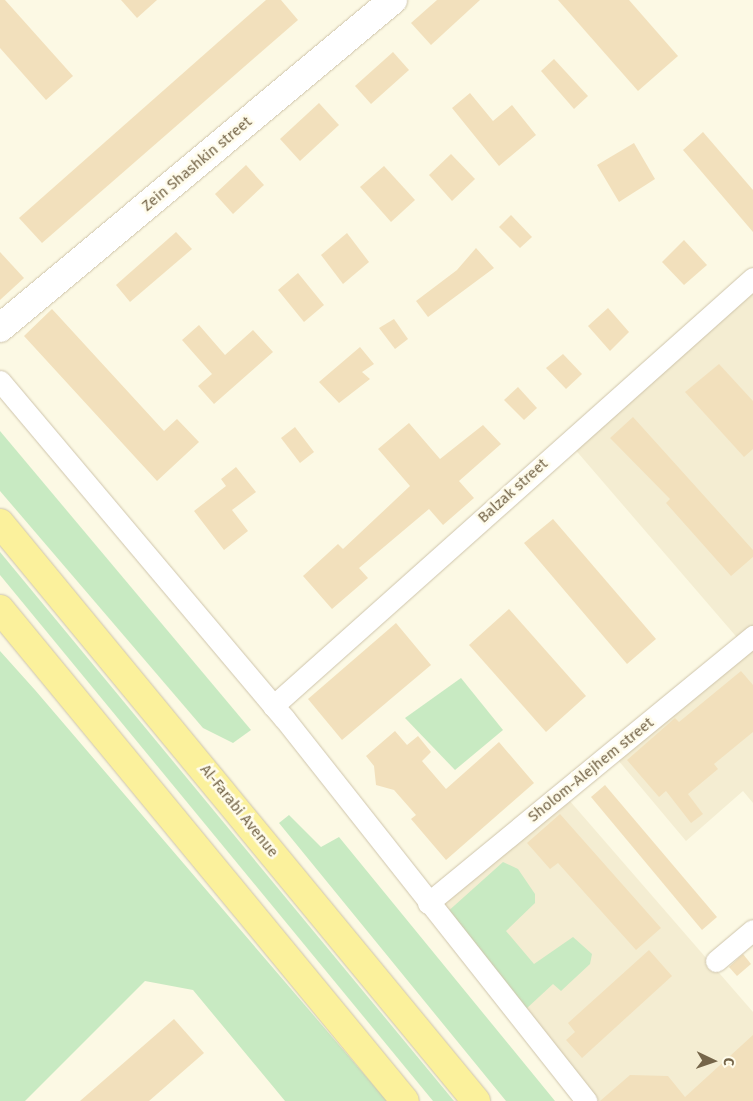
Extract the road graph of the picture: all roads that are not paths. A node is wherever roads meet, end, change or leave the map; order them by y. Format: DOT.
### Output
graph roads {
  1 [pos="393,0"];
  2 [pos="753,278"];
  3 [pos="0,328"];
  4 [pos="0,381"];
  5 [pos="0,523"];
  6 [pos="0,609"];
  7 [pos="753,636"];
  8 [pos="273,706"];
  9 [pos="428,903"];
  10 [pos="753,930"];
  11 [pos="716,961"];
  12 [pos="405,1101"];
  13 [pos="476,1101"];
  14 [pos="586,1101"];
  1 -- 3 [label="street, Zein Shashkin street"];
  2 -- 8 [label="street, Balzak street"];
  4 -- 8 [label="street"];
  5 -- 13 [label="main road, Al-Farabi Avenue"];
  6 -- 12 [label="main road"];
  7 -- 9 [label="street, Sholom-Alejhem street"];
  8 -- 9 [label="street"];
  9 -- 14 [label="street"];
  10 -- 11 [label="street"];
}
